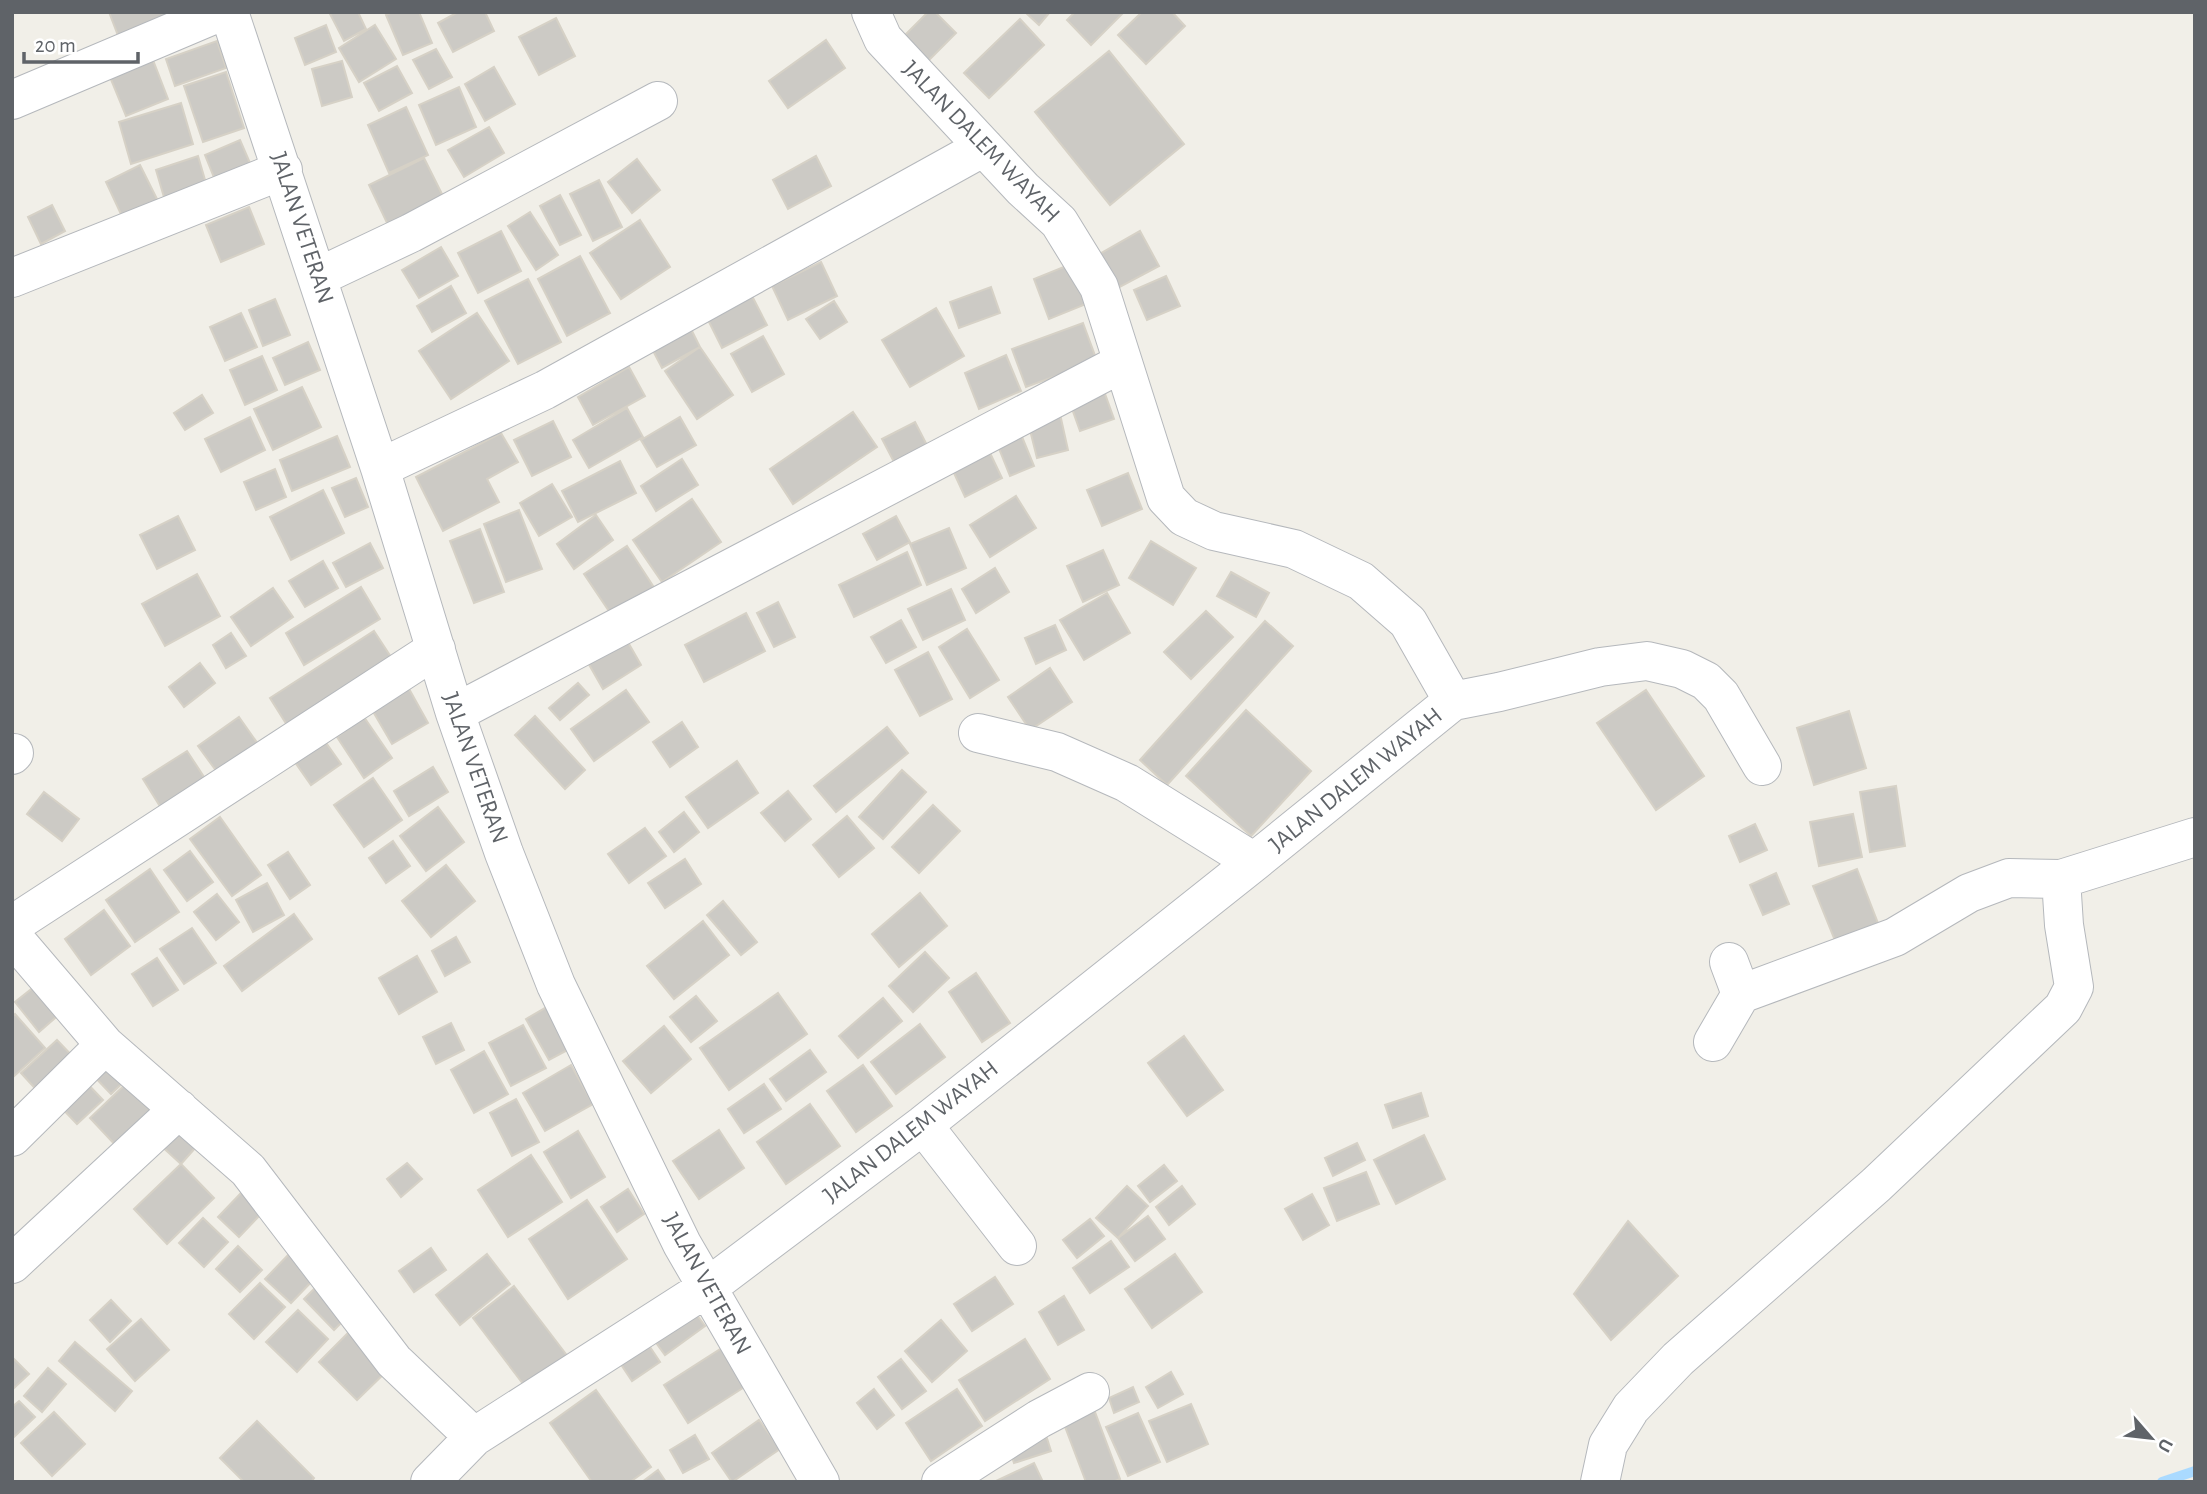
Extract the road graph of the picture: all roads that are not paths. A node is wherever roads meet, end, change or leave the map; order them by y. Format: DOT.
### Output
graph roads {
  1 [pos="871,12"];
  2 [pos="216,15"];
  3 [pos="12,100"];
  4 [pos="659,101"];
  5 [pos="984,148"];
  6 [pos="282,170"];
  7 [pos="318,277"];
  8 [pos="12,278"];
  9 [pos="1122,363"];
  10 [pos="380,468"];
  11 [pos="436,649"];
  12 [pos="1453,701"];
  13 [pos="455,713"];
  14 [pos="978,733"];
  15 [pos="1762,766"];
  16 [pos="2195,837"];
  17 [pos="1254,862"];
  18 [pos="2061,879"];
  19 [pos="12,925"];
  20 [pos="12,936"];
  21 [pos="1713,1042"];
  22 [pos="105,1045"];
  23 [pos="179,1109"];
  24 [pos="923,1125"];
  25 [pos="12,1137"];
  26 [pos="1017,1246"];
  27 [pos="12,1265"];
  28 [pos="708,1287"];
  29 [pos="1090,1392"];
  30 [pos="474,1437"];
  31 [pos="430,1482"];
  32 [pos="820,1482"];
  33 [pos="941,1482"];
  34 [pos="1600,1482"];
  1 -- 5 [label="street, JALAN DALEM WAYAH"];
  2 -- 3 [label="street"];
  2 -- 6 [label="street, JALAN VETERAN"];
  4 -- 7 [label="street"];
  5 -- 9 [label="street, JALAN DALEM WAYAH"];
  5 -- 10 [label="street"];
  6 -- 7 [label="street, JALAN VETERAN"];
  6 -- 8 [label="street"];
  7 -- 10 [label="street, JALAN VETERAN"];
  9 -- 12 [label="street, JALAN DALEM WAYAH"];
  9 -- 13 [label="street"];
  10 -- 11 [label="street, JALAN VETERAN"];
  11 -- 13 [label="street, JALAN VETERAN"];
  11 -- 19 [label="street"];
  12 -- 15 [label="street"];
  12 -- 17 [label="street, JALAN DALEM WAYAH"];
  13 -- 28 [label="street, JALAN VETERAN"];
  14 -- 17 [label="street"];
  16 -- 18 [label="street"];
  17 -- 24 [label="street, JALAN DALEM WAYAH"];
  18 -- 21 [label="street"];
  18 -- 34 [label="street"];
  20 -- 22 [label="street"];
  22 -- 23 [label="street"];
  22 -- 25 [label="street"];
  23 -- 27 [label="street"];
  23 -- 30 [label="street"];
  24 -- 26 [label="street"];
  24 -- 28 [label="street, JALAN DALEM WAYAH"];
  28 -- 30 [label="street, JALAN DALEM WAYAH"];
  28 -- 32 [label="street, JALAN VETERAN"];
  29 -- 33 [label="street"];
  30 -- 31 [label="street, JALAN DALEM WAYAH"];
}
